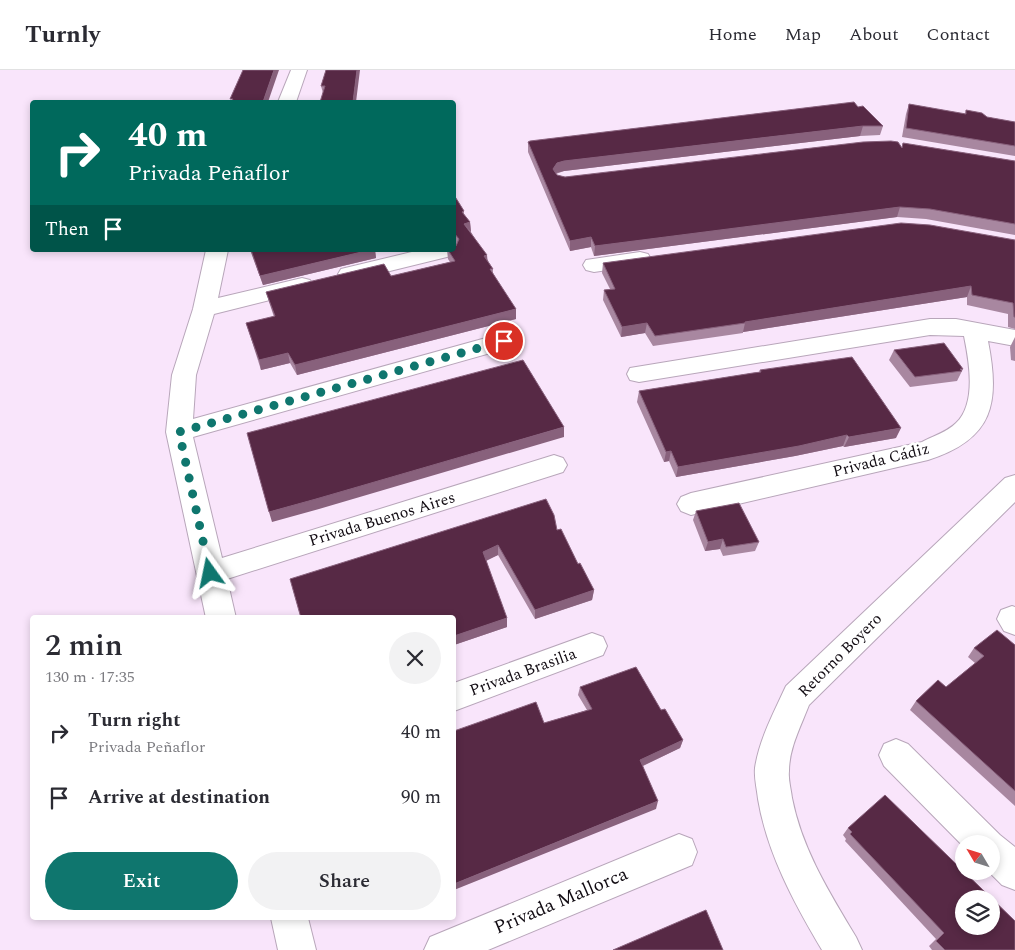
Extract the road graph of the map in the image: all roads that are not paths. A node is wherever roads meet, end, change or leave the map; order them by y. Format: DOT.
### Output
graph roads {
  1 [pos="298,70"];
  2 [pos="288,100"];
  3 [pos="217,252"];
  4 [pos="422,252"];
  5 [pos="406,254"];
  6 [pos="661,256"];
  7 [pos="594,265"];
  8 [pos="204,310"];
  9 [pos="974,330"];
  10 [pos="1015,338"];
  11 [pos="504,341"];
  12 [pos="638,374"];
  13 [pos="179,432"];
  14 [pos="554,466"];
  15 [pos="1015,485"];
  16 [pos="691,504"];
  17 [pos="210,573"];
  18 [pos="220,615"];
  19 [pos="592,646"];
  20 [pos="456,696"];
  21 [pos="896,755"];
  22 [pos="977,835"];
  23 [pos="678,852"];
  24 [pos="1000,858"];
  25 [pos="1015,872"];
  26 [pos="290,920"];
  27 [pos="297,950"];
  28 [pos="443,950"];
  29 [pos="843,950"];
  1 -- 2 [label="street"];
  3 -- 8 [label="street"];
  4 -- 5 [label="street"];
  5 -- 8 [label="street"];
  6 -- 7 [label="street"];
  8 -- 13 [label="street"];
  9 -- 10 [label="street"];
  9 -- 12 [label="street"];
  9 -- 16 [label="street, Privada Cádiz"];
  11 -- 13 [label="street"];
  13 -- 17 [label="street"];
  14 -- 17 [label="street, Privada Buenos Aires"];
  15 -- 29 [label="street, Retorno Boyero"];
  17 -- 18 [label="street"];
  19 -- 20 [label="street, Privada Brasilia"];
  21 -- 22 [label="street"];
  23 -- 28 [label="street, Privada Mallorca"];
  24 -- 25 [label="street"];
  26 -- 27 [label="street"];
}
